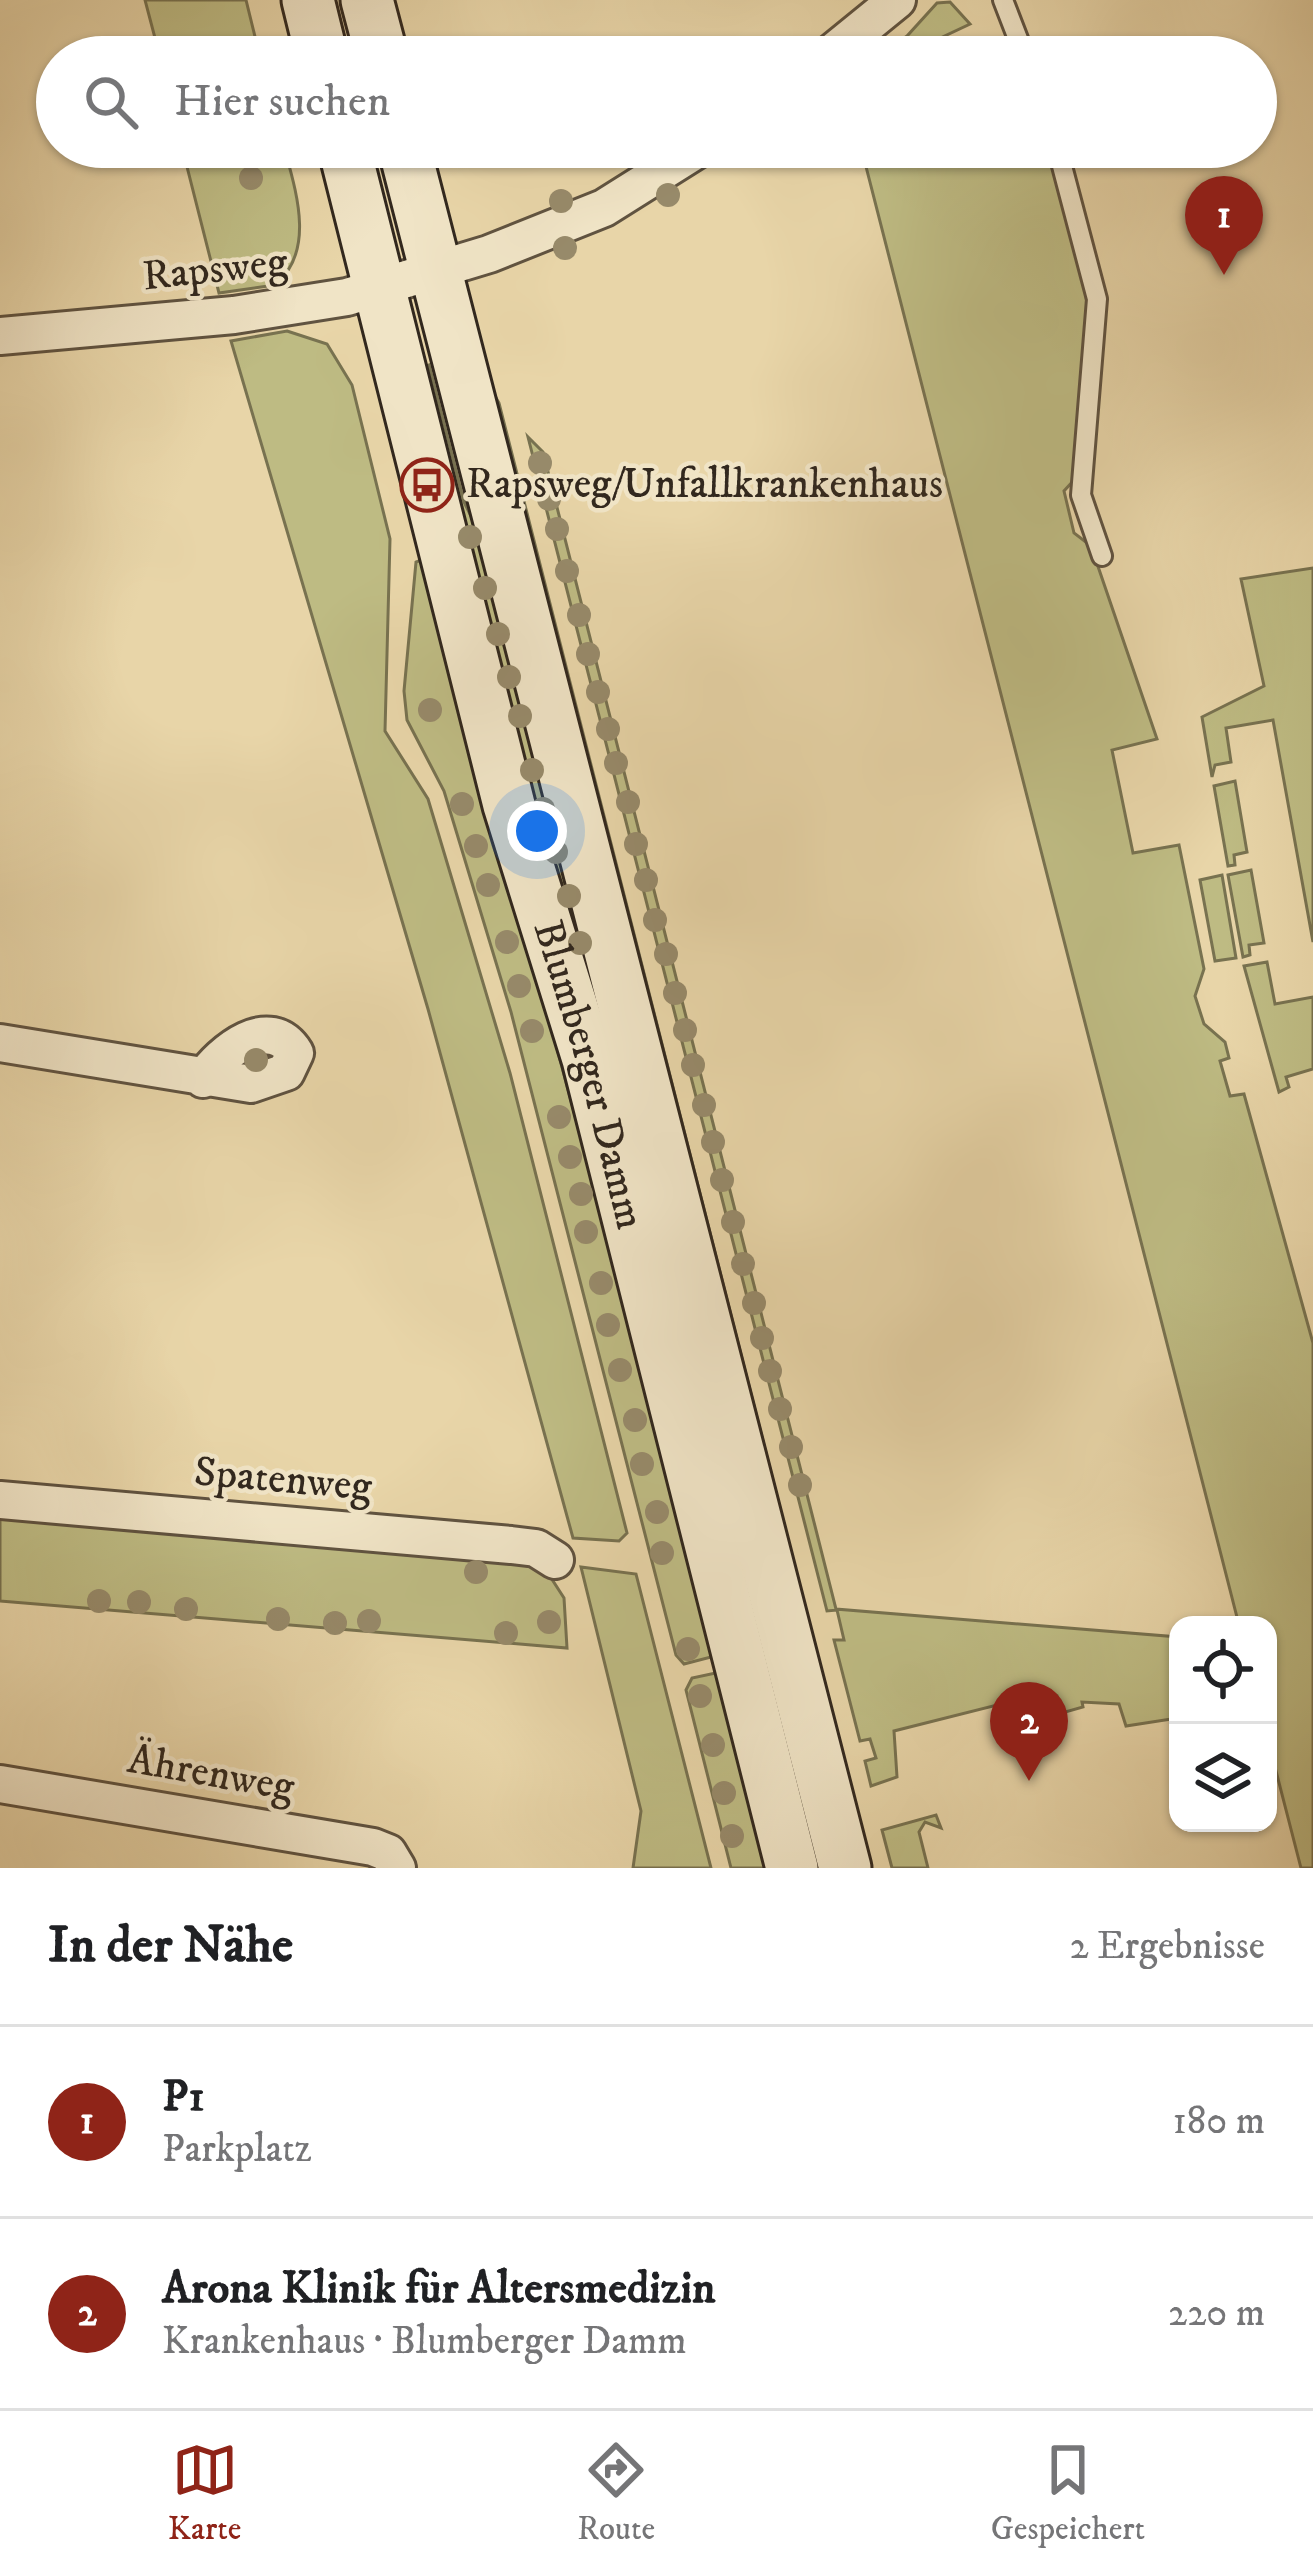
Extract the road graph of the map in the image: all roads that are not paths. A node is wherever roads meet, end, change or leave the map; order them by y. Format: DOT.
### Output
graph roads {
  1 [pos="308,0"];
  2 [pos="367,0"];
  3 [pos="897,0"];
  4 [pos="1003,0"];
  5 [pos="317,36"];
  6 [pos="376,36"];
  7 [pos="853,36"];
  8 [pos="1017,36"];
  9 [pos="349,168"];
  10 [pos="409,168"];
  11 [pos="668,168"];
  12 [pos="1062,168"];
  13 [pos="436,272"];
  14 [pos="380,288"];
  15 [pos="0,337"];
  16 [pos="1102,556"];
  17 [pos="0,1043"];
  18 [pos="203,1079"];
  19 [pos="0,1500"];
  20 [pos="555,1560"];
  21 [pos="0,1784"];
  22 [pos="398,1868"];
  23 [pos="792,1868"];
  24 [pos="845,1868"];
  1 -- 5 [label="main road"];
  2 -- 6 [label="main road"];
  3 -- 7 [label="street"];
  4 -- 8 [label="lane"];
  9 -- 14 [label="main road, Blumberger Damm"];
  10 -- 13 [label="main road, Blumberger Damm"];
  11 -- 13 [label="street, Rapsweg"];
  12 -- 16 [label="lane"];
  13 -- 14 [label="street, Rapsweg"];
  13 -- 24 [label="main road, Blumberger Damm"];
  14 -- 15 [label="street, Rapsweg"];
  14 -- 23 [label="main road, Blumberger Damm"];
  17 -- 18 [label="street"];
  19 -- 20 [label="street, Spatenweg"];
  21 -- 22 [label="street, Ährenweg"];
}
